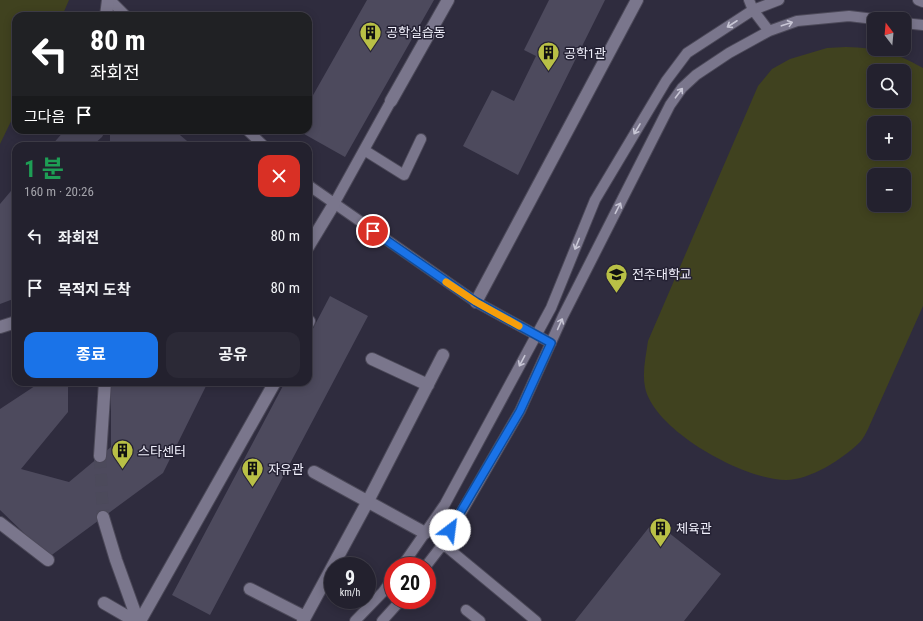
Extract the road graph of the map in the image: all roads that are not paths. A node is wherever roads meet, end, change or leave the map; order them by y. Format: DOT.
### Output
graph roads {
  1 [pos="109,0"];
  2 [pos="448,0"];
  3 [pos="637,0"];
  4 [pos="749,0"];
  5 [pos="778,0"];
  6 [pos="918,0"];
  7 [pos="923,2"];
  8 [pos="754,10"];
  9 [pos="107,12"];
  10 [pos="122,12"];
  11 [pos="867,19"];
  12 [pos="911,24"];
  13 [pos="923,25"];
  14 [pos="768,31"];
  15 [pos="391,101"];
  16 [pos="251,134"];
  17 [pos="421,139"];
  18 [pos="258,142"];
  19 [pos="364,150"];
  20 [pos="312,188"];
  21 [pos="334,204"];
  22 [pos="312,240"];
  23 [pos="476,302"];
  24 [pos="12,323"];
  25 [pos="0,327"];
  26 [pos="536,335"];
  27 [pos="551,343"];
  28 [pos="443,355"];
  29 [pos="372,359"];
  30 [pos="428,385"];
  31 [pos="105,386"];
  32 [pos="273,386"];
  33 [pos="100,456"];
  34 [pos="314,472"];
  35 [pos="368,502"];
  36 [pos="103,517"];
  37 [pos="0,523"];
  38 [pos="426,533"];
  39 [pos="443,544"];
  40 [pos="409,557"];
  41 [pos="433,557"];
  42 [pos="48,560"];
  43 [pos="250,589"];
  44 [pos="384,591"];
  45 [pos="104,603"];
  46 [pos="393,609"];
  47 [pos="466,610"];
  48 [pos="304,619"];
  49 [pos="138,621"];
  50 [pos="355,621"];
  51 [pos="382,621"];
  52 [pos="480,621"];
  53 [pos="536,621"];
  1 -- 9 [label="street"];
  1 -- 10 [label="lane"];
  2 -- 15 [label="street"];
  3 -- 23 [label="street"];
  4 -- 8 [label="lane"];
  5 -- 8 [label="lane"];
  6 -- 7 [label="lane"];
  8 -- 14 [label="lane"];
  8 -- 26 [label="lane, one-way"];
  14 -- 11 [label="lane, one-way"];
  12 -- 13 [label="lane"];
  27 -- 14 [label="lane, one-way"];
  15 -- 19 [label="lane"];
  16 -- 18 [label="lane"];
  17 -- 19 [label="lane"];
  19 -- 21 [label="lane"];
  20 -- 21 [label="lane"];
  21 -- 22 [label="street"];
  21 -- 23 [label="lane"];
  23 -- 26 [label="lane"];
  24 -- 25 [label="street"];
  26 -- 27 [label="lane"];
  26 -- 38 [label="lane, one-way"];
  27 -- 39 [label="lane"];
  28 -- 30 [label="street"];
  29 -- 30 [label="street"];
  30 -- 35 [label="street"];
  31 -- 33 [label="street"];
  32 -- 49 [label="street"];
  34 -- 35 [label="street"];
  35 -- 38 [label="street"];
  35 -- 48 [label="street"];
  36 -- 49 [label="street"];
  37 -- 42 [label="street"];
  38 -- 40 [label="lane"];
  39 -- 41 [label="lane"];
  39 -- 53 [label="lane"];
  43 -- 48 [label="street"];
  44 -- 50 [label="lane"];
  45 -- 49 [label="street"];
  46 -- 51 [label="lane"];
  47 -- 52 [label="lane"];
}
